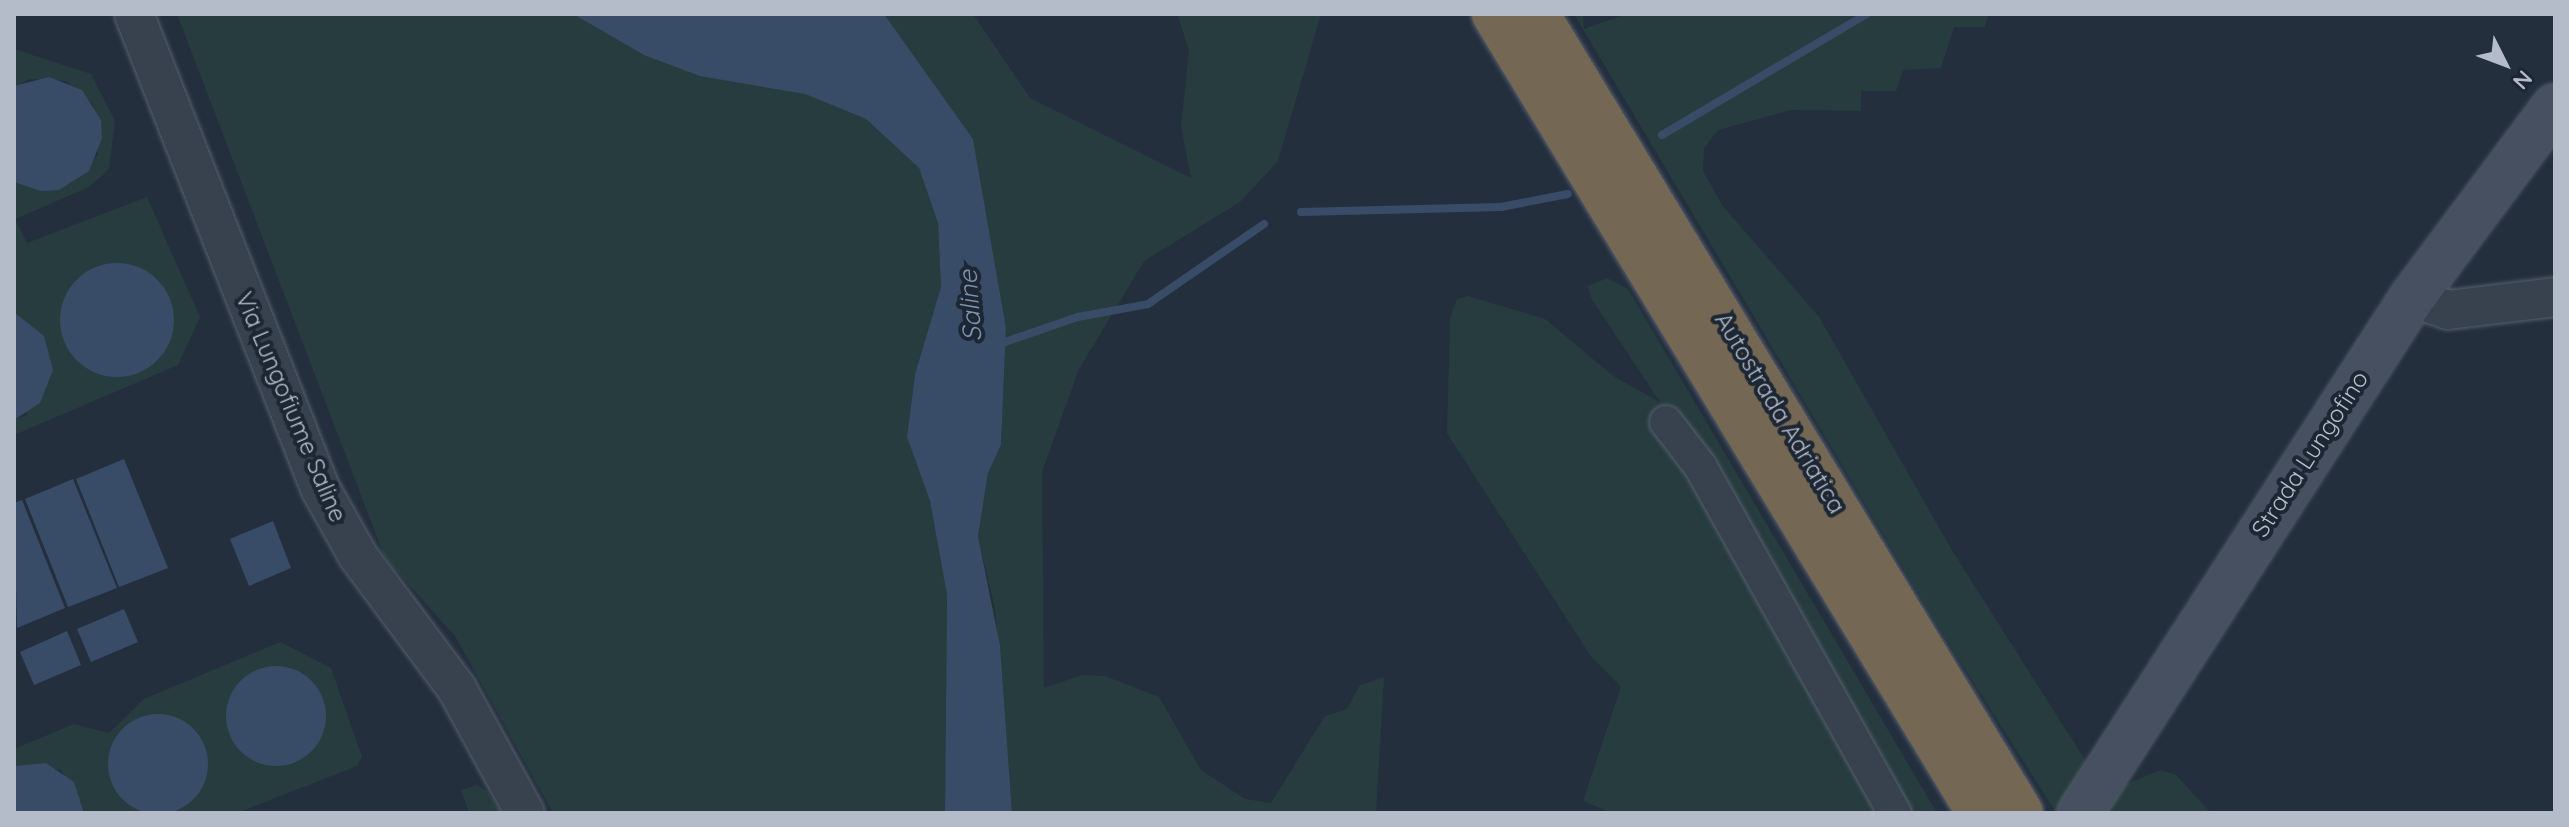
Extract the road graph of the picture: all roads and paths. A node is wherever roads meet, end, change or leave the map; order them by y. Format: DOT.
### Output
graph roads {
  1 [pos="134,14"];
  2 [pos="1494,14"];
  3 [pos="1539,41"];
  4 [pos="2555,106"];
  5 [pos="1668,265"];
  6 [pos="2555,297"];
  7 [pos="2412,298"];
  8 [pos="1666,422"];
  9 [pos="2088,799"];
  10 [pos="525,813"];
  11 [pos="1895,813"];
  12 [pos="1979,813"];
  13 [pos="2021,813"];
  1 -- 10 [label="street, Via Lungofiume Saline"];
  2 -- 3 [label="highway, Autostrada Adriatica"];
  3 -- 5 [label="highway, Autostrada Adriatica"];
  4 -- 7 [label="main road, Strada Lungofino"];
  5 -- 12 [label="highway, Autostrada Adriatica"];
  5 -- 13 [label="highway, Autostrada Adriatica"];
  6 -- 7 [label="street"];
  7 -- 9 [label="main road, Strada Lungofino"];
  8 -- 11 [label="street"];
}
